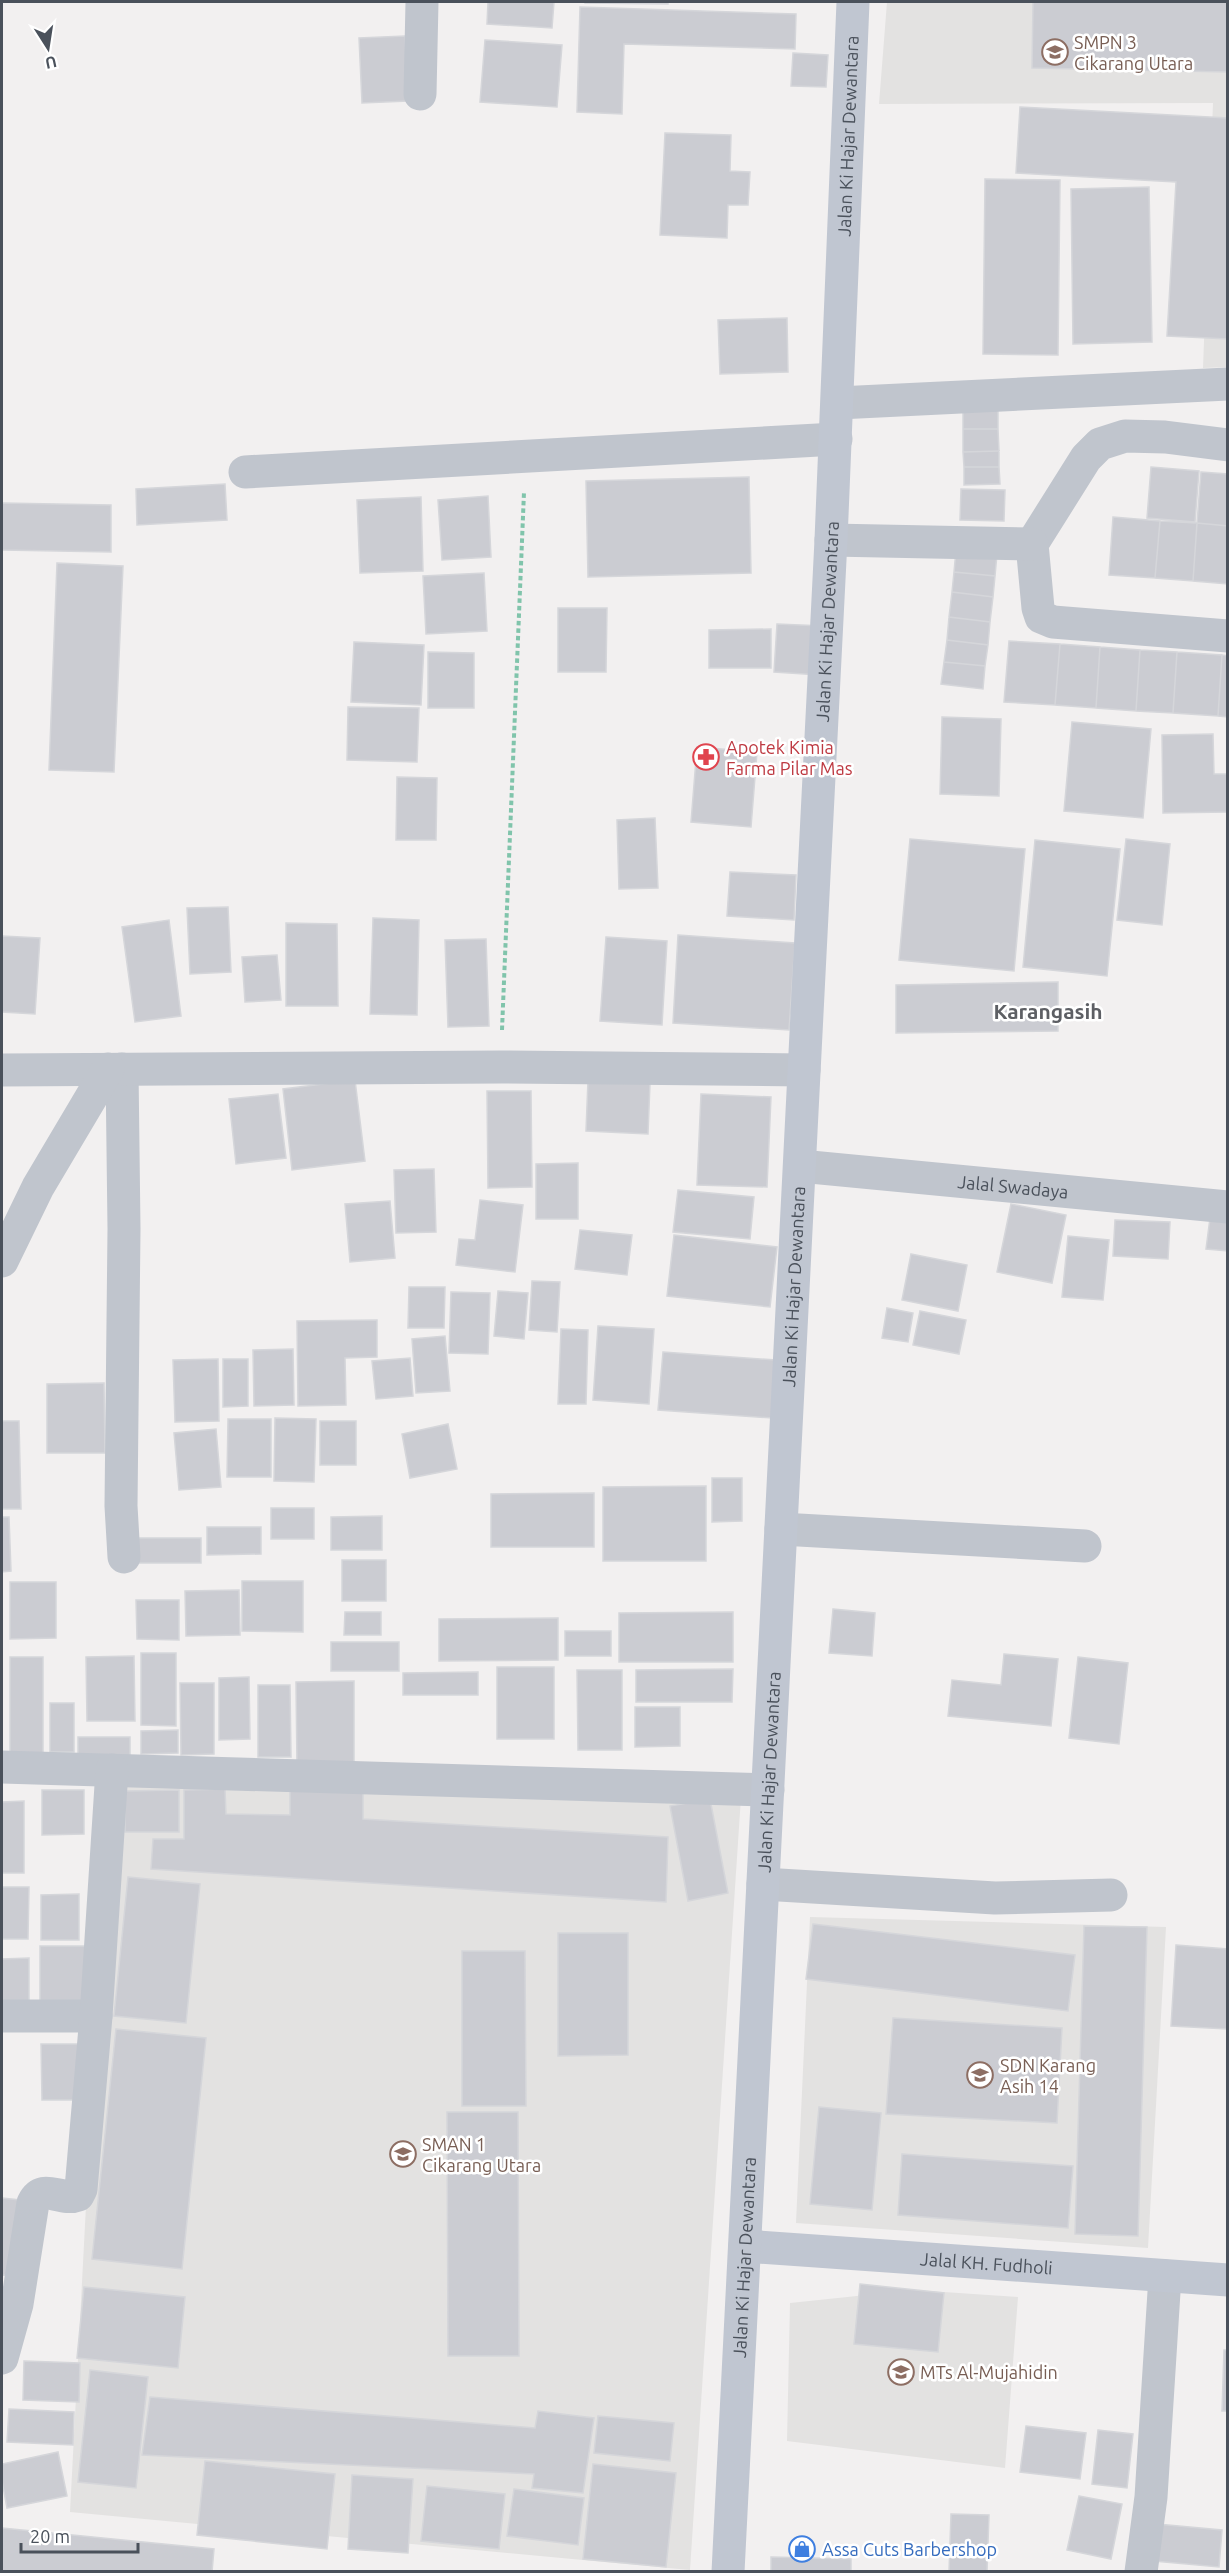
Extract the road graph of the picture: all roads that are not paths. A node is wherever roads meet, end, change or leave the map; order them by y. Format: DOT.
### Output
graph roads {
  1 [pos="422,2"];
  2 [pos="853,2"];
  3 [pos="420,94"];
  4 [pos="1227,384"];
  5 [pos="838,403"];
  6 [pos="836,439"];
  7 [pos="1227,445"];
  8 [pos="244,472"];
  9 [pos="831,540"];
  10 [pos="1032,544"];
  11 [pos="1227,636"];
  12 [pos="115,1069"];
  13 [pos="2,1070"];
  14 [pos="804,1070"];
  15 [pos="800,1166"];
  16 [pos="14,1206"];
  17 [pos="1227,1207"];
  18 [pos="2,1261"];
  19 [pos="781,1529"];
  20 [pos="1085,1546"];
  21 [pos="124,1557"];
  22 [pos="2,1767"];
  23 [pos="112,1770"];
  24 [pos="768,1790"];
  25 [pos="763,1884"];
  26 [pos="1111,1895"];
  27 [pos="2,2016"];
  28 [pos="96,2016"];
  29 [pos="745,2246"];
  30 [pos="1165,2276"];
  31 [pos="1227,2280"];
  32 [pos="4,2340"];
  33 [pos="728,2571"];
  34 [pos="1141,2571"];
  1 -- 3 [label="street"];
  2 -- 5 [label="main road, Jalan Ki Hajar Dewantara"];
  4 -- 5 [label="street"];
  5 -- 6 [label="main road, Jalan Ki Hajar Dewantara"];
  6 -- 8 [label="street"];
  6 -- 9 [label="main road, Jalan Ki Hajar Dewantara"];
  7 -- 10 [label="street"];
  9 -- 10 [label="street"];
  9 -- 14 [label="main road, Jalan Ki Hajar Dewantara"];
  10 -- 11 [label="street"];
  12 -- 13 [label="street"];
  12 -- 14 [label="street"];
  12 -- 16 [label="street"];
  12 -- 21 [label="street"];
  14 -- 15 [label="main road, Jalan Ki Hajar Dewantara"];
  15 -- 17 [label="street, Jalal Swadaya"];
  15 -- 19 [label="main road, Jalan Ki Hajar Dewantara"];
  16 -- 18 [label="street"];
  19 -- 20 [label="street"];
  19 -- 24 [label="main road, Jalan Ki Hajar Dewantara"];
  22 -- 23 [label="street"];
  23 -- 24 [label="street"];
  23 -- 28 [label="street"];
  24 -- 25 [label="main road, Jalan Ki Hajar Dewantara"];
  25 -- 26 [label="street"];
  25 -- 29 [label="main road, Jalan Ki Hajar Dewantara"];
  27 -- 28 [label="street"];
  28 -- 32 [label="street"];
  29 -- 30 [label="main road, Jalal KH. Fudholi"];
  29 -- 33 [label="main road, Jalan Ki Hajar Dewantara"];
  30 -- 31 [label="main road, Jalal KH. Fudholi"];
  30 -- 34 [label="street"];
}
